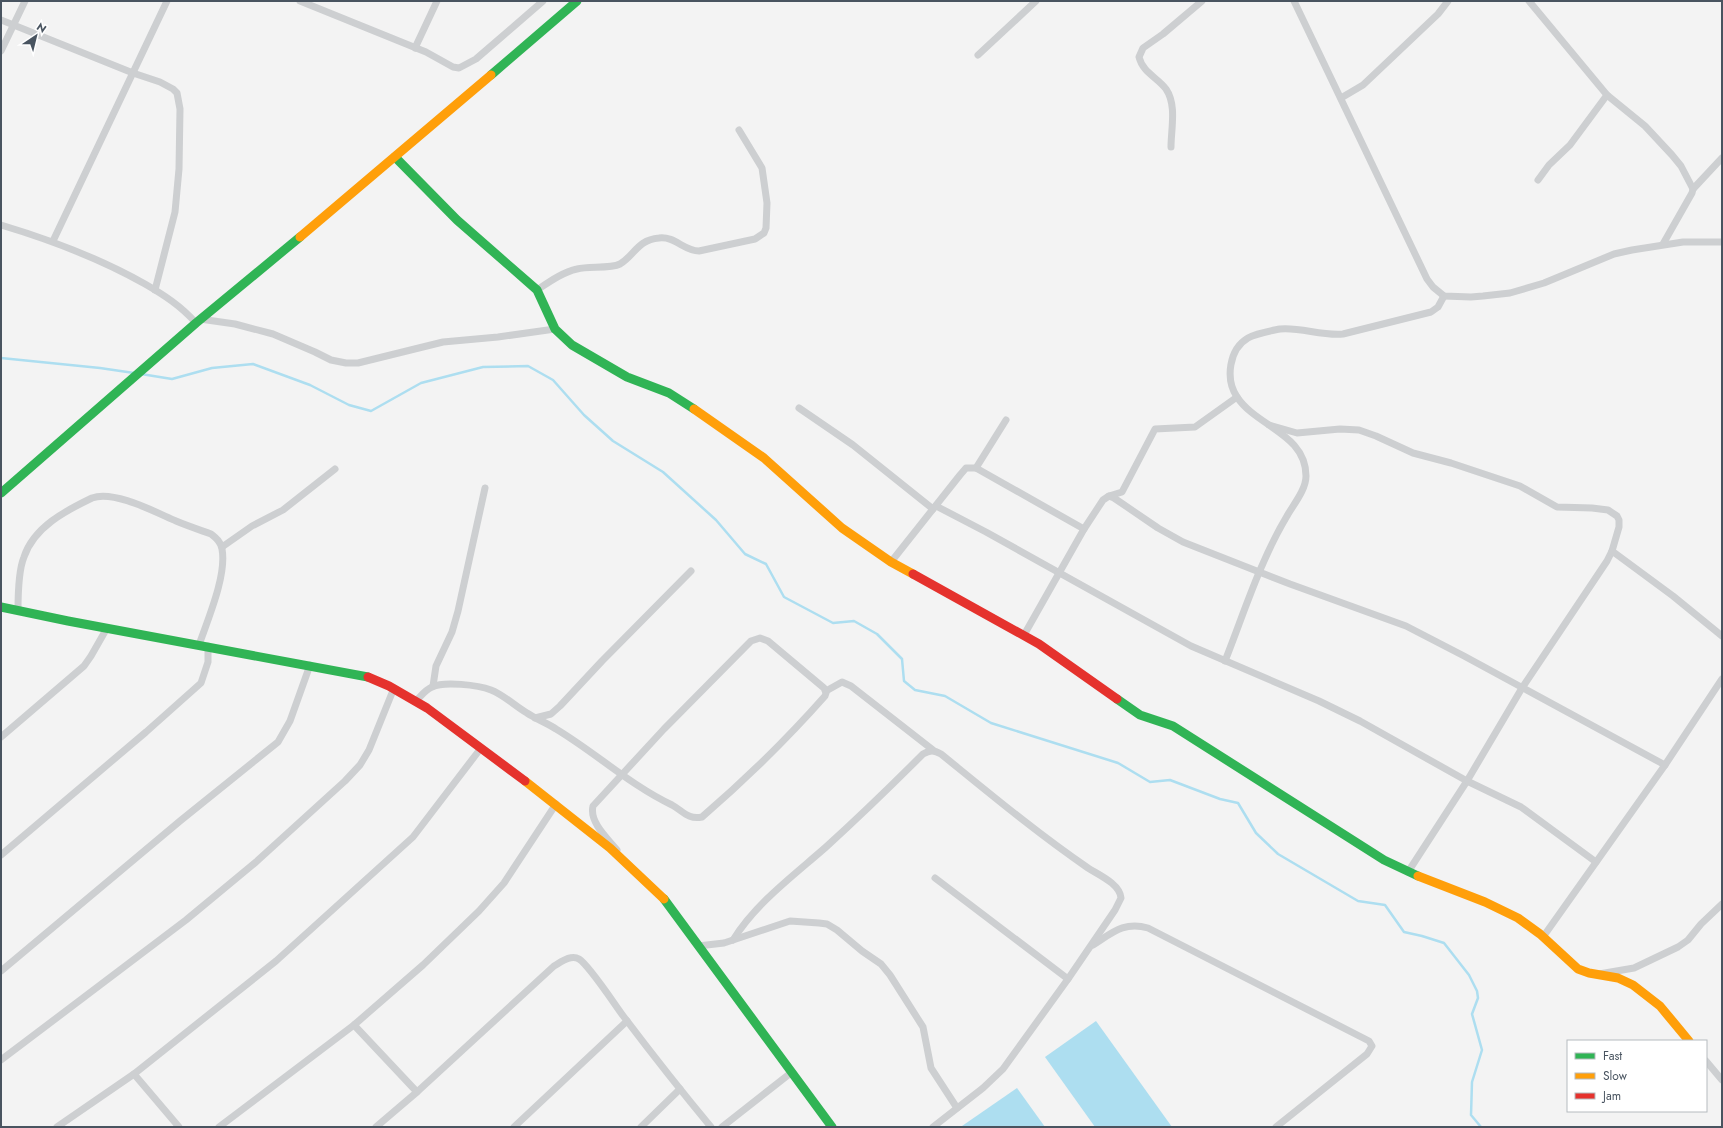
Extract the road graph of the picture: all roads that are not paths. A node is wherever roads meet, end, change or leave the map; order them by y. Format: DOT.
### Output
graph roads {
  1 [pos="25,1"];
  2 [pos="167,1"];
  3 [pos="301,1"];
  4 [pos="437,1"];
  5 [pos="543,1"];
  6 [pos="578,1"];
  7 [pos="1036,1"];
  8 [pos="1202,1"];
  9 [pos="1294,1"];
  10 [pos="1448,1"];
  11 [pos="1529,1"];
  12 [pos="1,20"];
  13 [pos="13,25"];
  14 [pos="414,48"];
  15 [pos="1,51"];
  16 [pos="978,55"];
  17 [pos="133,73"];
  18 [pos="1607,95"];
  19 [pos="1341,98"];
  20 [pos="739,130"];
  21 [pos="1171,147"];
  22 [pos="395,157"];
  23 [pos="1722,158"];
  24 [pos="1538,180"];
  25 [pos="1693,188"];
  26 [pos="1,225"];
  27 [pos="53,241"];
  28 [pos="1722,242"];
  29 [pos="1663,244"];
  30 [pos="154,290"];
  31 [pos="537,290"];
  32 [pos="1444,296"];
  33 [pos="198,321"];
  34 [pos="555,329"];
  35 [pos="1236,397"];
  36 [pos="799,408"];
  37 [pos="1006,420"];
  38 [pos="1269,425"];
  39 [pos="976,468"];
  40 [pos="335,469"];
  41 [pos="485,488"];
  42 [pos="1,493"];
  43 [pos="1110,496"];
  44 [pos="935,507"];
  45 [pos="1084,528"];
  46 [pos="222,548"];
  47 [pos="1612,551"];
  48 [pos="891,562"];
  49 [pos="691,571"];
  50 [pos="1260,572"];
  51 [pos="1059,573"];
  52 [pos="1,607"];
  53 [pos="18,611"];
  54 [pos="107,628"];
  55 [pos="1024,636"];
  56 [pos="1722,636"];
  57 [pos="204,645"];
  58 [pos="1226,661"];
  59 [pos="310,665"];
  60 [pos="1722,679"];
  61 [pos="433,686"];
  62 [pos="394,688"];
  63 [pos="1522,688"];
  64 [pos="826,690"];
  65 [pos="416,701"];
  66 [pos="535,718"];
  67 [pos="1,737"];
  68 [pos="482,748"];
  69 [pos="933,750"];
  70 [pos="1665,765"];
  71 [pos="621,775"];
  72 [pos="1467,781"];
  73 [pos="556,804"];
  74 [pos="1,855"];
  75 [pos="620,855"];
  76 [pos="1596,862"];
  77 [pos="1408,872"];
  78 [pos="935,878"];
  79 [pos="1722,904"];
  80 [pos="1543,937"];
  81 [pos="733,940"];
  82 [pos="698,946"];
  83 [pos="1090,947"];
  84 [pos="1,971"];
  85 [pos="1597,975"];
  86 [pos="1068,979"];
  87 [pos="627,1021"];
  88 [pos="354,1025"];
  89 [pos="1688,1040"];
  90 [pos="1,1060"];
  91 [pos="1707,1062"];
  92 [pos="792,1072"];
  93 [pos="134,1074"];
  94 [pos="1722,1080"];
  95 [pos="680,1089"];
  96 [pos="417,1092"];
  97 [pos="956,1108"];
  98 [pos="57,1127"];
  99 [pos="179,1127"];
  100 [pos="219,1127"];
  101 [pos="376,1127"];
  102 [pos="514,1127"];
  103 [pos="641,1127"];
  104 [pos="711,1127"];
  105 [pos="722,1127"];
  106 [pos="832,1127"];
  107 [pos="933,1127"];
  108 [pos="1276,1127"];
  1 -- 13 [label="street"];
  2 -- 17 [label="street"];
  3 -- 14 [label="street"];
  4 -- 14 [label="street"];
  5 -- 14 [label="street"];
  6 -- 22 [label="street"];
  7 -- 16 [label="street"];
  8 -- 21 [label="street"];
  9 -- 19 [label="street"];
  10 -- 19 [label="street"];
  11 -- 18 [label="street"];
  12 -- 13 [label="street"];
  13 -- 15 [label="street"];
  13 -- 17 [label="street"];
  17 -- 27 [label="street"];
  17 -- 30 [label="street"];
  18 -- 24 [label="street"];
  18 -- 25 [label="street"];
  19 -- 32 [label="street"];
  20 -- 31 [label="street"];
  22 -- 31 [label="street"];
  22 -- 33 [label="street"];
  23 -- 25 [label="street"];
  25 -- 29 [label="street"];
  26 -- 27 [label="street"];
  27 -- 30 [label="street"];
  28 -- 29 [label="street"];
  29 -- 32 [label="street"];
  30 -- 33 [label="street"];
  31 -- 34 [label="street"];
  32 -- 35 [label="street"];
  33 -- 34 [label="street"];
  33 -- 42 [label="street"];
  34 -- 48 [label="street"];
  35 -- 38 [label="street"];
  35 -- 43 [label="street"];
  36 -- 44 [label="street"];
  37 -- 39 [label="street"];
  38 -- 47 [label="street"];
  38 -- 50 [label="street"];
  39 -- 44 [label="street"];
  39 -- 45 [label="street"];
  40 -- 46 [label="street"];
  41 -- 61 [label="street"];
  43 -- 45 [label="street"];
  43 -- 50 [label="street"];
  44 -- 48 [label="street"];
  44 -- 51 [label="street"];
  45 -- 51 [label="street"];
  46 -- 53 [label="street"];
  46 -- 57 [label="street"];
  47 -- 56 [label="street"];
  47 -- 63 [label="street"];
  48 -- 55 [label="street"];
  49 -- 66 [label="street"];
  50 -- 58 [label="street"];
  50 -- 63 [label="street"];
  51 -- 55 [label="street"];
  51 -- 58 [label="street"];
  52 -- 53 [label="street"];
  53 -- 54 [label="street"];
  54 -- 57 [label="street"];
  54 -- 67 [label="street"];
  55 -- 77 [label="street"];
  57 -- 59 [label="street"];
  57 -- 74 [label="street"];
  58 -- 72 [label="street"];
  59 -- 62 [label="street"];
  59 -- 84 [label="street"];
  60 -- 70 [label="street"];
  61 -- 65 [label="street"];
  61 -- 66 [label="street"];
  62 -- 65 [label="street"];
  62 -- 90 [label="street"];
  63 -- 70 [label="street"];
  63 -- 72 [label="street"];
  64 -- 69 [label="street"];
  64 -- 71 [label="street"];
  64 -- 71 [label="street"];
  65 -- 68 [label="street"];
  66 -- 71 [label="street"];
  68 -- 73 [label="street"];
  68 -- 93 [label="street"];
  69 -- 81 [label="street"];
  69 -- 83 [label="street"];
  70 -- 76 [label="street"];
  71 -- 75 [label="street"];
  72 -- 76 [label="street"];
  72 -- 77 [label="street"];
  73 -- 75 [label="street"];
  73 -- 88 [label="street"];
  75 -- 82 [label="street"];
  76 -- 80 [label="street"];
  77 -- 80 [label="street"];
  78 -- 86 [label="street"];
  79 -- 85 [label="street"];
  80 -- 85 [label="street"];
  81 -- 82 [label="street"];
  81 -- 97 [label="street"];
  82 -- 92 [label="street"];
  83 -- 86 [label="street"];
  83 -- 108 [label="street"];
  85 -- 89 [label="street"];
  86 -- 97 [label="street"];
  87 -- 95 [label="street"];
  87 -- 96 [label="street"];
  87 -- 102 [label="street"];
  88 -- 96 [label="street"];
  88 -- 100 [label="street"];
  91 -- 94 [label="street"];
  92 -- 105 [label="street"];
  92 -- 106 [label="street"];
  93 -- 98 [label="street"];
  93 -- 99 [label="street"];
  95 -- 103 [label="street"];
  95 -- 104 [label="street"];
  96 -- 101 [label="street"];
  97 -- 107 [label="street"];
}
